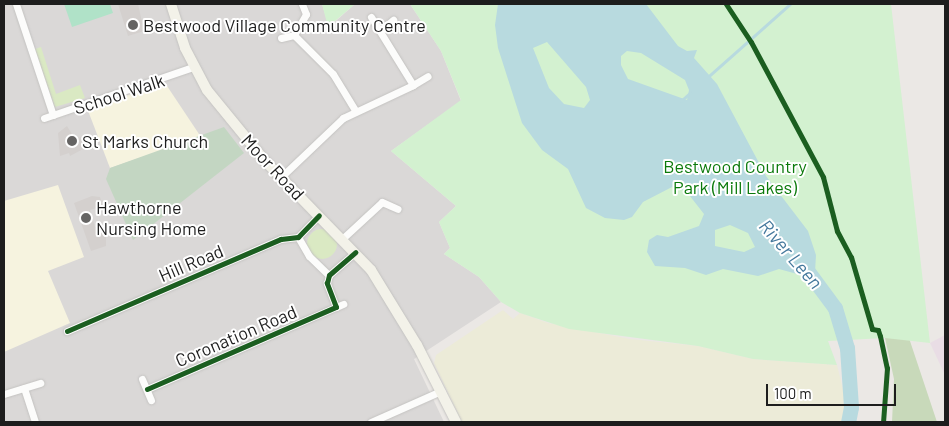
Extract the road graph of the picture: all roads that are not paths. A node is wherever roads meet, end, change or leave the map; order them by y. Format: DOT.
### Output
graph roads {
  1 [pos="16,4"];
  2 [pos="171,4"];
  3 [pos="302,4"];
  4 [pos="371,17"];
  5 [pos="394,20"];
  6 [pos="381,30"];
  7 [pos="294,36"];
  8 [pos="281,38"];
  9 [pos="193,67"];
  10 [pos="428,76"];
  11 [pos="413,84"];
  12 [pos="355,110"];
  13 [pos="53,115"];
  14 [pos="44,118"];
  15 [pos="280,178"];
  16 [pos="398,209"];
  17 [pos="319,215"];
  18 [pos="298,237"];
  19 [pos="342,239"];
  20 [pos="355,252"];
  21 [pos="329,275"];
  22 [pos="67,331"];
  23 [pos="142,379"];
  24 [pos="40,383"];
  25 [pos="24,388"];
  26 [pos="146,389"];
  27 [pos="441,391"];
  28 [pos="4,394"];
  29 [pos="151,400"];
  30 [pos="35,422"];
  31 [pos="371,422"];
  32 [pos="456,422"];
  1 -- 13 [label="street"];
  2 -- 9 [label="main road, Moor Road"];
  3 -- 7 [label="street"];
  4 -- 6 [label="street"];
  5 -- 6 [label="street"];
  6 -- 11 [label="street"];
  7 -- 8 [label="street"];
  7 -- 12 [label="street"];
  9 -- 13 [label="street, School Walk"];
  9 -- 15 [label="main road, Moor Road"];
  10 -- 11 [label="street"];
  11 -- 12 [label="street"];
  12 -- 15 [label="street"];
  13 -- 14 [label="street, School Walk"];
  15 -- 17 [label="main road, Moor Road"];
  16 -- 19 [label="street"];
  17 -- 18 [label="street"];
  17 -- 19 [label="main road, Moor Road"];
  18 -- 21 [label="street"];
  18 -- 22 [label="street, Hill Road"];
  19 -- 20 [label="main road, Moor Road"];
  20 -- 21 [label="street"];
  20 -- 27 [label="main road, Moor Road"];
  21 -- 26 [label="street, Coronation Road"];
  23 -- 26 [label="street"];
  24 -- 25 [label="street"];
  25 -- 28 [label="street"];
  25 -- 30 [label="street"];
  26 -- 29 [label="street"];
  27 -- 31 [label="street"];
  27 -- 32 [label="main road, Moor Road"];
}
